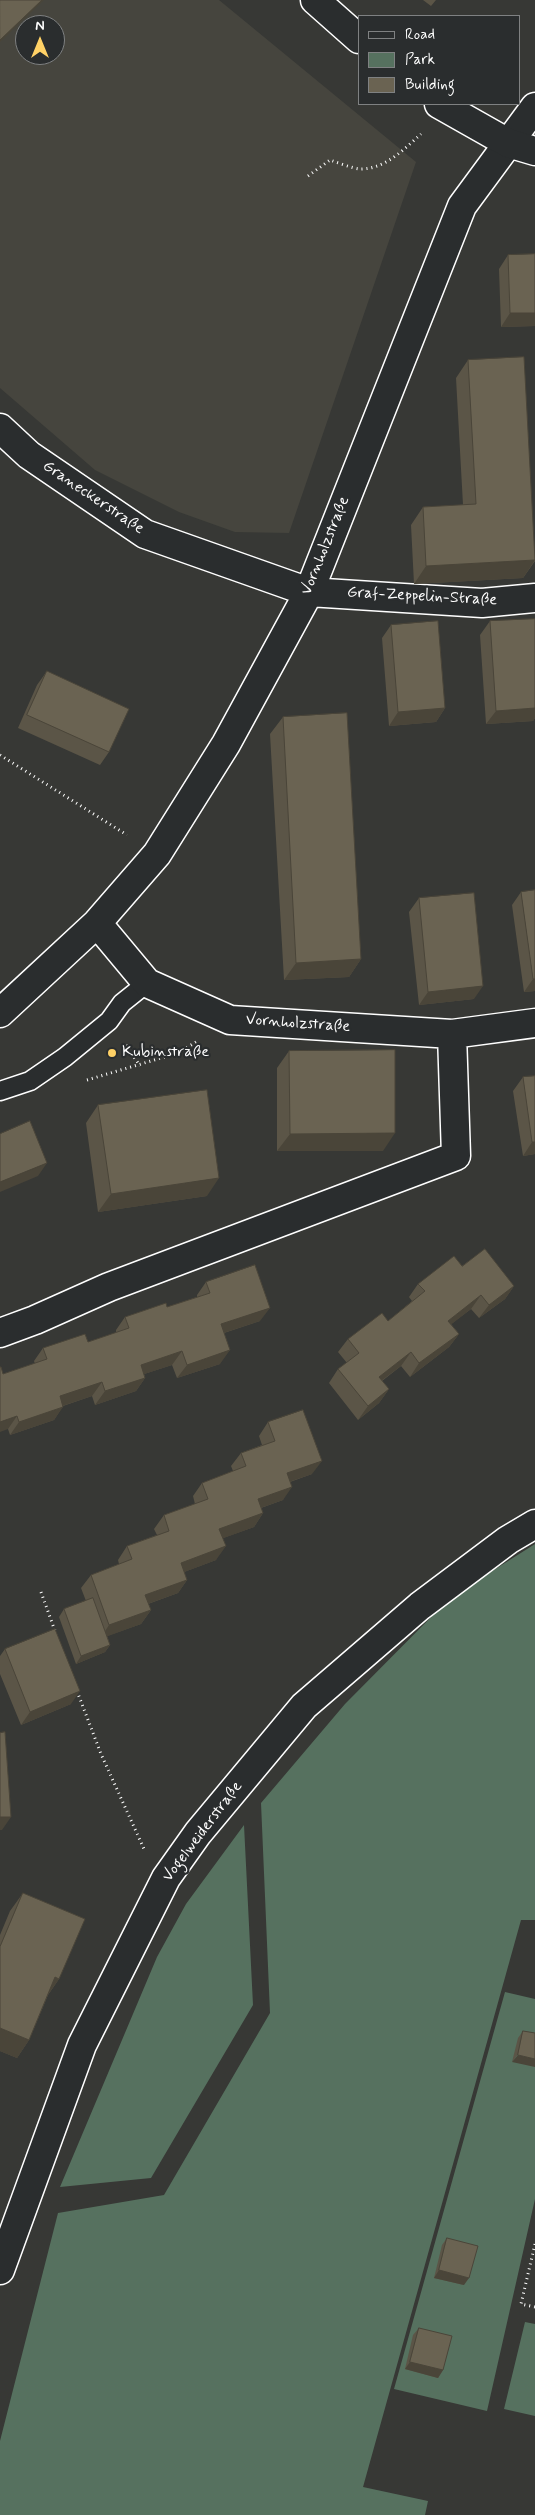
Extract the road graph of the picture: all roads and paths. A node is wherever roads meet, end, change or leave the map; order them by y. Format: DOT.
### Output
graph roads {
  1 [pos="315,0"];
  2 [pos="358,38"];
  3 [pos="441,105"];
  4 [pos="535,107"];
  5 [pos="508,143"];
  6 [pos="535,151"];
  7 [pos="393,159"];
  8 [pos="308,176"];
  9 [pos="0,428"];
  10 [pos="309,592"];
  11 [pos="535,598"];
  12 [pos="0,755"];
  13 [pos="157,854"];
  14 [pos="97,923"];
  15 [pos="147,983"];
  16 [pos="0,1012"];
  17 [pos="230,1020"];
  18 [pos="535,1023"];
  19 [pos="452,1034"];
  20 [pos="84,1080"];
  21 [pos="0,1091"];
  22 [pos="0,1333"];
  23 [pos="535,1524"];
  24 [pos="41,1592"];
  25 [pos="57,1637"];
  26 [pos="74,1682"];
  27 [pos="144,1849"];
  28 [pos="535,2244"];
  29 [pos="0,2270"];
  30 [pos="535,2307"];
  1 -- 2 [label="street"];
  3 -- 5 [label="street"];
  4 -- 5 [label="street, Vornholzstraße"];
  5 -- 6 [label="street"];
  5 -- 10 [label="street, Vornholzstraße"];
  7 -- 8 [label="path"];
  9 -- 10 [label="street, Graneckerstraße"];
  10 -- 11 [label="street, Graf-Zeppelin-Straße"];
  10 -- 13 [label="street, Vornholzstraße"];
  12 -- 13 [label="path"];
  13 -- 14 [label="street, Vornholzstraße"];
  14 -- 15 [label="street, Vornholzstraße"];
  14 -- 16 [label="street, Vornholzstraße"];
  15 -- 17 [label="street, Vornholzstraße"];
  15 -- 21 [label="lane"];
  17 -- 19 [label="street, Vornholzstraße"];
  17 -- 20 [label="path"];
  18 -- 19 [label="street, Vornholzstraße"];
  19 -- 22 [label="street"];
  23 -- 29 [label="street, Vogelweiderstraße"];
  24 -- 25 [label="path"];
  26 -- 27 [label="path"];
  28 -- 30 [label="path"];
}
